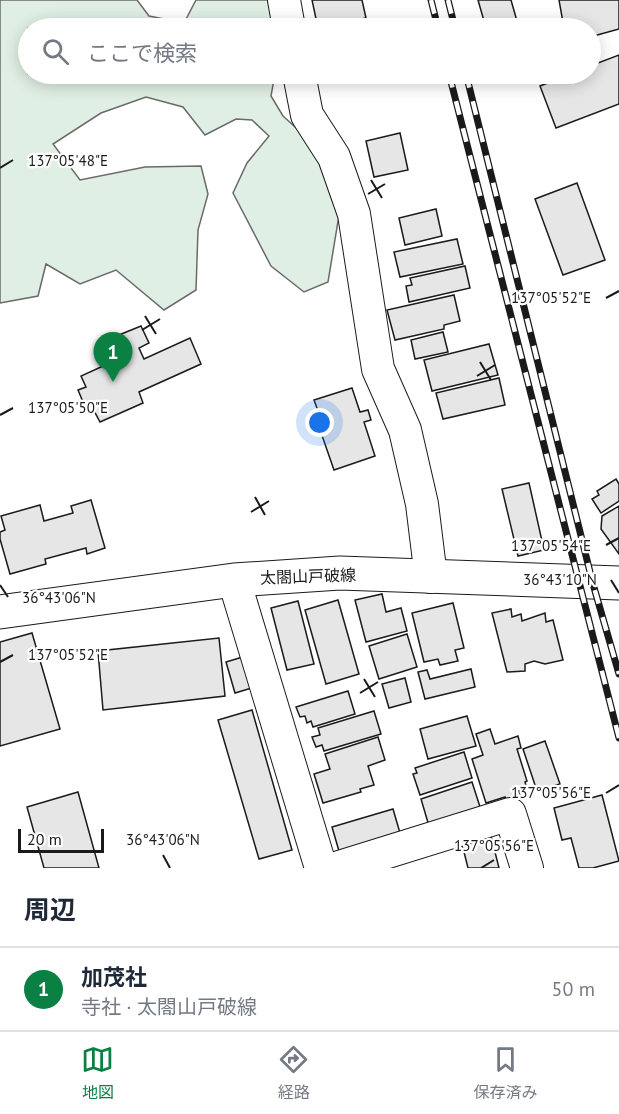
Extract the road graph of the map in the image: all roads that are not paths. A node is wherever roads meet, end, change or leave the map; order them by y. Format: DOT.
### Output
graph roads {
  1 [pos="284,0"];
  2 [pos="287,18"];
  3 [pos="300,84"];
  4 [pos="431,577"];
  5 [pos="234,580"];
  6 [pos="619,583"];
  7 [pos="0,612"];
  8 [pos="323,868"];
  9 [pos="527,868"];
  1 -- 2 [label="street"];
  3 -- 4 [label="street"];
  4 -- 5 [label="main road, 太閤山戸破線"];
  4 -- 6 [label="main road, 太閤山戸破線"];
  5 -- 7 [label="main road, 太閤山戸破線"];
  5 -- 8 [label="street"];
  8 -- 9 [label="street"];
}
